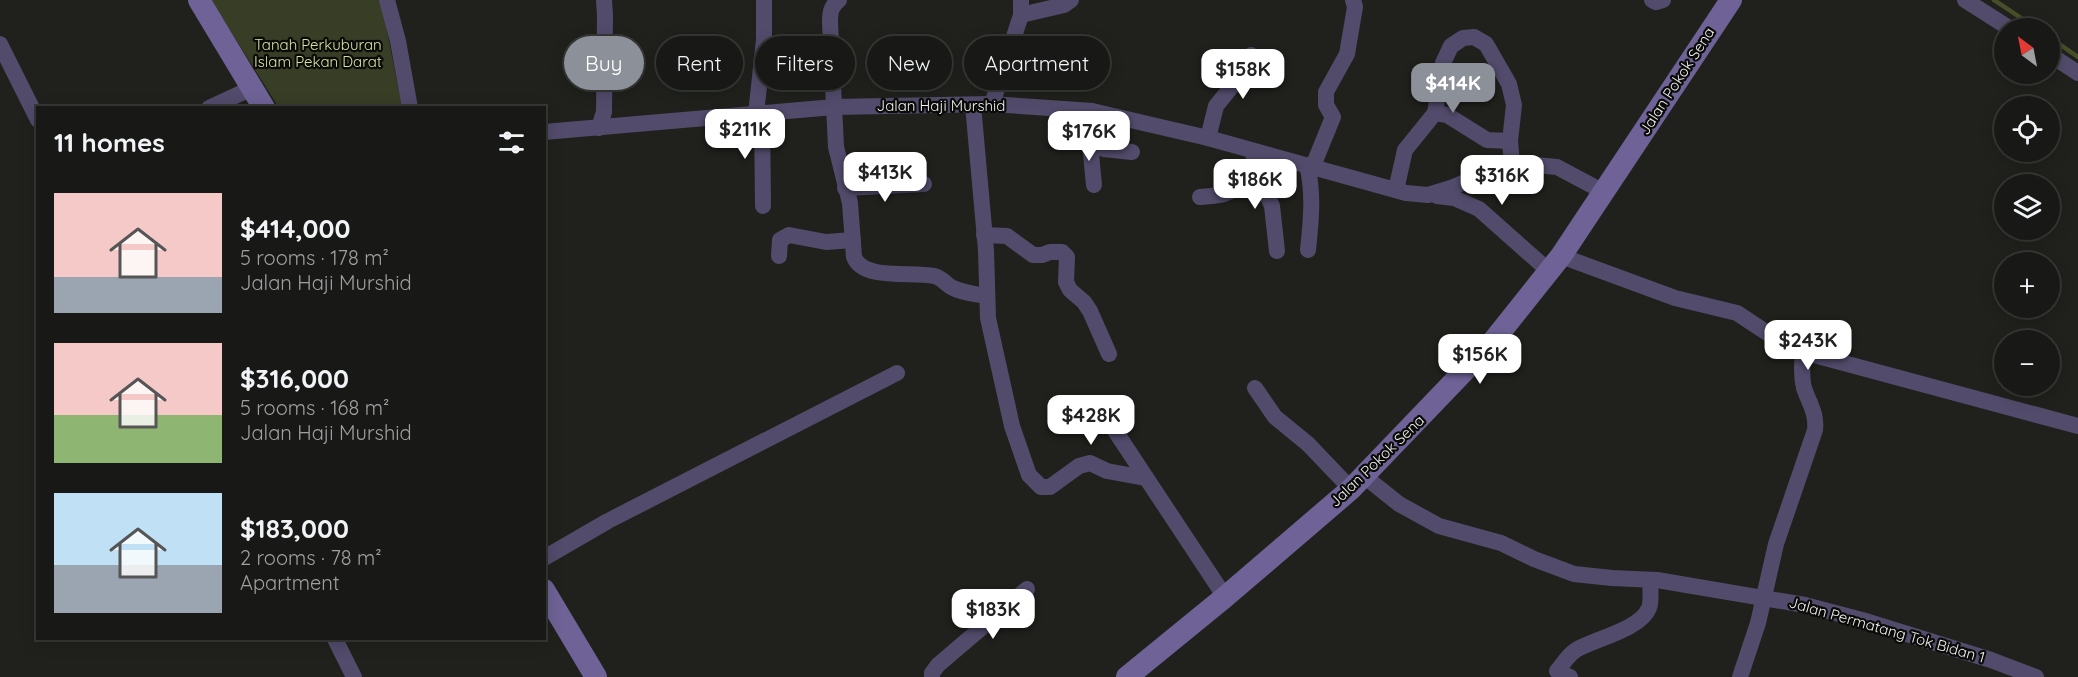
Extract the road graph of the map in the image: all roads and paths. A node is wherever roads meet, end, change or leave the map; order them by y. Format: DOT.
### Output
graph roads {
  1 [pos="200,0"];
  2 [pos="387,0"];
  3 [pos="604,0"];
  4 [pos="764,0"];
  5 [pos="839,0"];
  6 [pos="1071,0"];
  7 [pos="1353,0"];
  8 [pos="1652,0"];
  9 [pos="1663,0"];
  10 [pos="1731,0"];
  11 [pos="1965,0"];
  12 [pos="1021,8"];
  13 [pos="1994,18"];
  14 [pos="0,44"];
  15 [pos="1251,55"];
  16 [pos="2060,61"];
  17 [pos="2078,73"];
  18 [pos="252,88"];
  19 [pos="992,104"];
  20 [pos="973,105"];
  21 [pos="213,106"];
  22 [pos="263,106"];
  23 [pos="410,106"];
  24 [pos="834,107"];
  25 [pos="1092,111"];
  26 [pos="1435,113"];
  27 [pos="759,114"];
  28 [pos="36,116"];
  29 [pos="600,128"];
  30 [pos="546,132"];
  31 [pos="1208,138"];
  32 [pos="1510,141"];
  33 [pos="1090,144"];
  34 [pos="1132,152"];
  35 [pos="1254,158"];
  36 [pos="1512,165"];
  37 [pos="1310,166"];
  38 [pos="924,184"];
  39 [pos="1094,185"];
  40 [pos="845,188"];
  41 [pos="1396,190"];
  42 [pos="1604,192"];
  43 [pos="1428,195"];
  44 [pos="1200,197"];
  45 [pos="763,206"];
  46 [pos="984,235"];
  47 [pos="853,240"];
  48 [pos="1308,250"];
  49 [pos="1277,251"];
  50 [pos="779,256"];
  51 [pos="1556,264"];
  52 [pos="986,296"];
  53 [pos="1803,352"];
  54 [pos="1109,354"];
  55 [pos="897,373"];
  56 [pos="1255,388"];
  57 [pos="1102,411"];
  58 [pos="2078,426"];
  59 [pos="1145,478"];
  60 [pos="1358,483"];
  61 [pos="546,557"];
  62 [pos="1650,580"];
  63 [pos="1027,589"];
  64 [pos="546,593"];
  65 [pos="1225,597"];
  66 [pos="1764,597"];
  67 [pos="336,640"];
  68 [pos="354,677"];
  69 [pos="596,677"];
  70 [pos="932,677"];
  71 [pos="1127,677"];
  72 [pos="1570,677"];
  73 [pos="1740,677"];
  74 [pos="2036,677"];
  1 -- 18 [label="main road"];
  2 -- 23 [label="street"];
  3 -- 29 [label="street"];
  4 -- 27 [label="street"];
  5 -- 24 [label="street"];
  6 -- 12 [label="street"];
  7 -- 37 [label="street"];
  8 -- 9 [label="street"];
  10 -- 42 [label="main road, Jalan Pokok Sena"];
  11 -- 13 [label="street"];
  12 -- 19 [label="street"];
  14 -- 28 [label="street"];
  15 -- 31 [label="street"];
  16 -- 17 [label="street"];
  18 -- 21 [label="street"];
  18 -- 22 [label="main road"];
  19 -- 20 [label="street, Jalan Haji Murshid"];
  19 -- 25 [label="street, Jalan Haji Murshid"];
  20 -- 24 [label="street, Jalan Haji Murshid"];
  20 -- 46 [label="street"];
  24 -- 27 [label="street, Jalan Haji Murshid"];
  24 -- 40 [label="street"];
  25 -- 31 [label="street, Jalan Haji Murshid"];
  25 -- 33 [label="street"];
  26 -- 32 [label="street"];
  26 -- 32 [label="street"];
  26 -- 41 [label="street"];
  27 -- 29 [label="street, Jalan Haji Murshid"];
  27 -- 45 [label="street"];
  29 -- 30 [label="street, Jalan Haji Murshid"];
  31 -- 35 [label="street, Jalan Haji Murshid"];
  32 -- 36 [label="street"];
  33 -- 34 [label="street"];
  33 -- 39 [label="street"];
  35 -- 37 [label="street, Jalan Haji Murshid"];
  35 -- 44 [label="street"];
  35 -- 49 [label="street"];
  36 -- 42 [label="street, Jalan Haji Murshid"];
  36 -- 43 [label="street, Jalan Haji Murshid"];
  37 -- 41 [label="street, Jalan Haji Murshid"];
  37 -- 48 [label="street"];
  38 -- 40 [label="street"];
  40 -- 47 [label="street"];
  41 -- 43 [label="street, Jalan Haji Murshid"];
  42 -- 51 [label="main road, Jalan Pokok Sena"];
  43 -- 51 [label="street"];
  46 -- 52 [label="street"];
  46 -- 54 [label="street"];
  47 -- 50 [label="street"];
  47 -- 52 [label="street"];
  51 -- 53 [label="street"];
  51 -- 60 [label="main road, Jalan Pokok Sena"];
  52 -- 59 [label="street"];
  53 -- 58 [label="street"];
  53 -- 66 [label="street"];
  55 -- 61 [label="street"];
  56 -- 60 [label="street, Jalan Permatang Tok Bidan 1"];
  57 -- 59 [label="street"];
  59 -- 65 [label="street"];
  60 -- 62 [label="street, Jalan Permatang Tok Bidan 1"];
  60 -- 65 [label="main road, Jalan Pokok Sena"];
  62 -- 66 [label="street, Jalan Permatang Tok Bidan 1"];
  62 -- 72 [label="street"];
  63 -- 70 [label="street"];
  64 -- 69 [label="main road"];
  65 -- 71 [label="main road, Jalan Pokok Sena"];
  66 -- 73 [label="street"];
  66 -- 74 [label="street, Jalan Permatang Tok Bidan 1"];
  67 -- 68 [label="street"];
}
